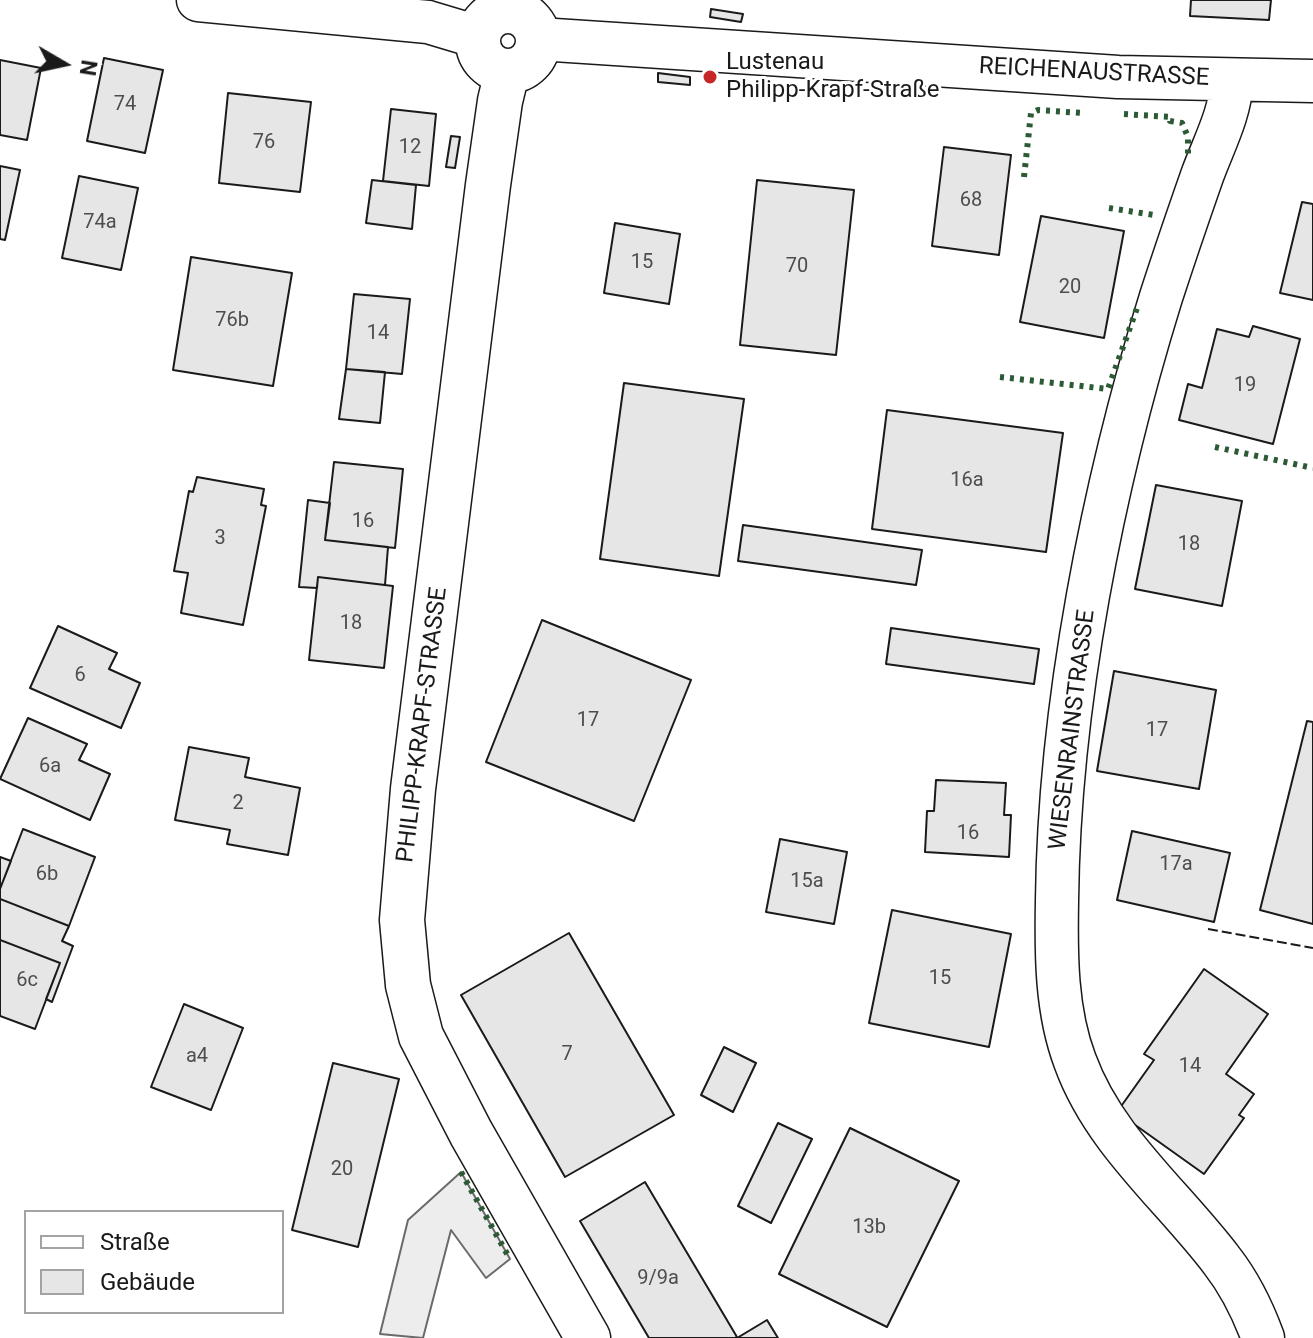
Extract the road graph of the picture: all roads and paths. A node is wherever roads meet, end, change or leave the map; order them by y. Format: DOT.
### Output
graph roads {
  1 [pos="198,0"];
  2 [pos="521,16"];
  3 [pos="478,37"];
  4 [pos="507,72"];
  5 [pos="1232,80"];
  6 [pos="1313,81"];
  7 [pos="588,1338"];
  8 [pos="1263,1338"];
  1 -- 3 [label="street"];
  2 -- 3 [label="street"];
  2 -- 4 [label="street"];
  2 -- 5 [label="street, REICHENAUSTRASSE"];
  3 -- 4 [label="street"];
  4 -- 7 [label="street, PHILIPP-KRAPF-STRASSE"];
  5 -- 6 [label="street, REICHENAUSTRASSE"];
  5 -- 8 [label="street, WIESENRAINSTRASSE"];
}
